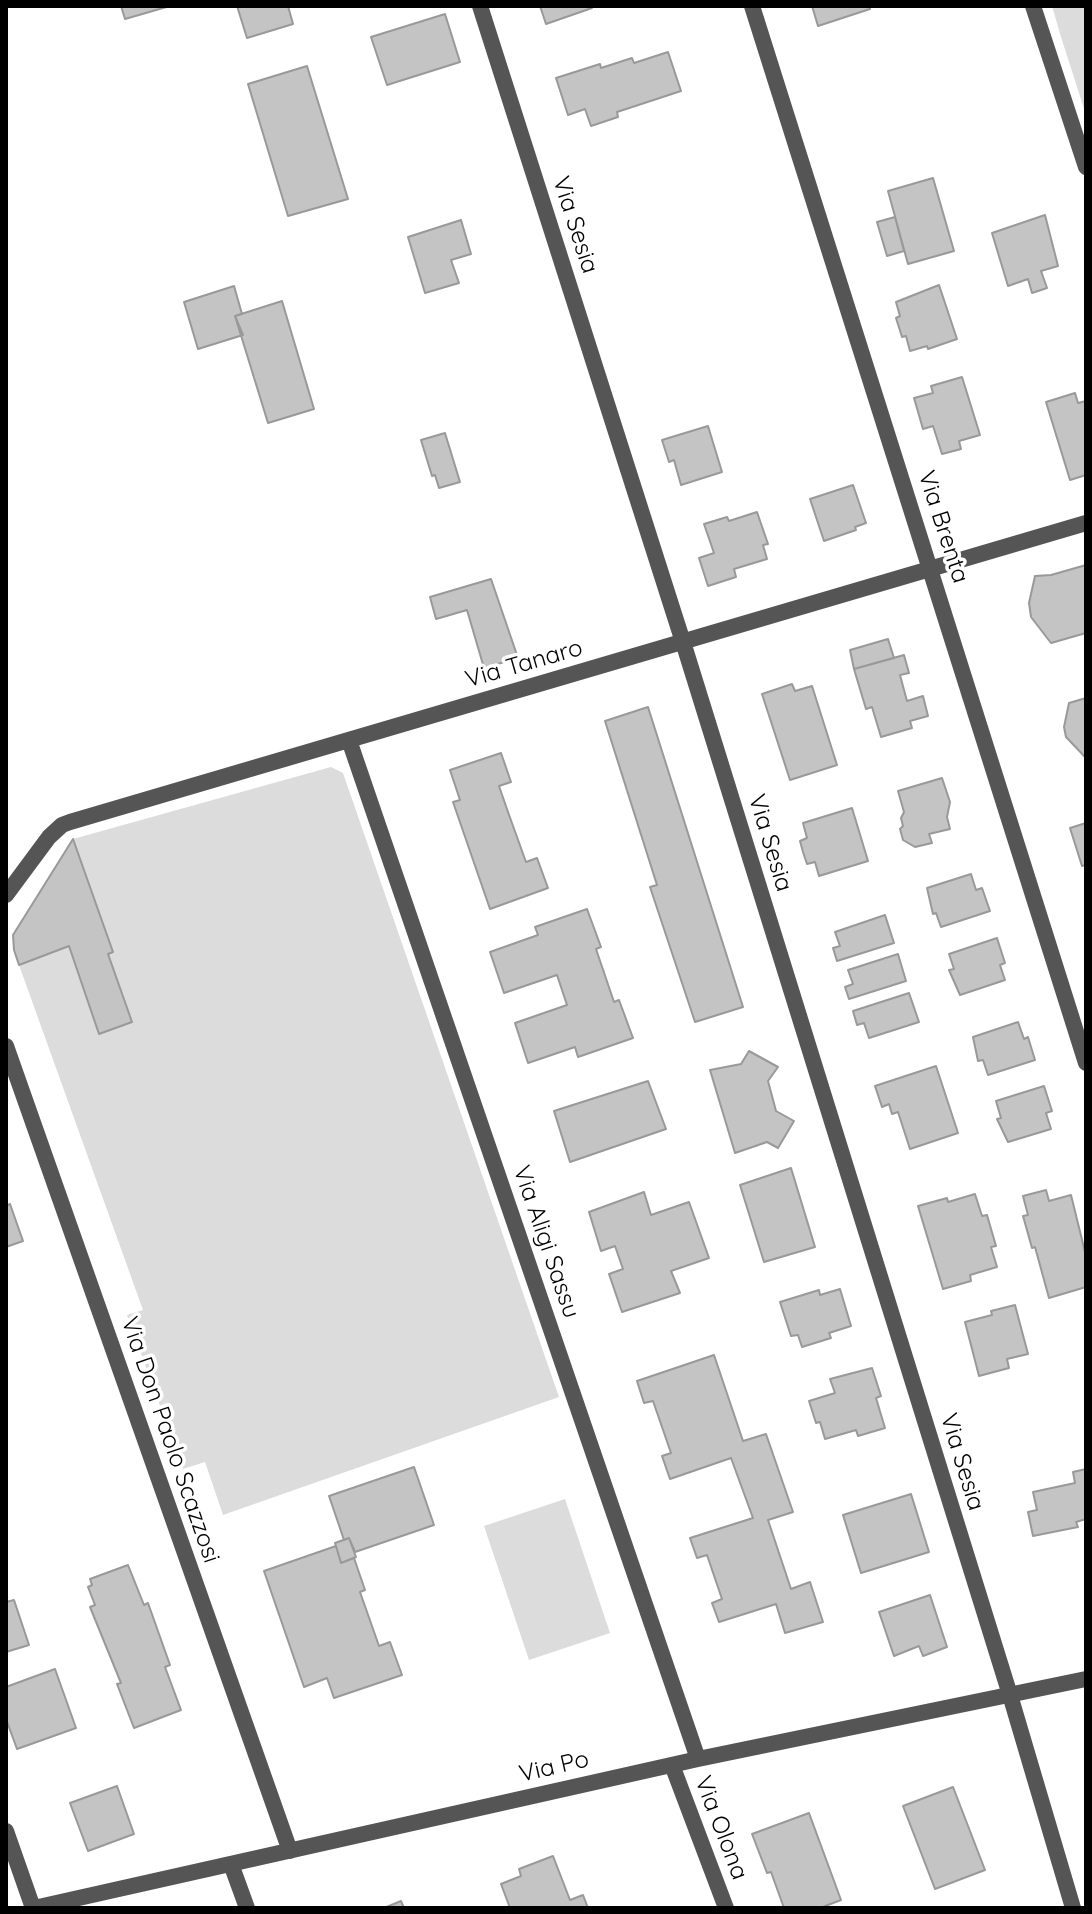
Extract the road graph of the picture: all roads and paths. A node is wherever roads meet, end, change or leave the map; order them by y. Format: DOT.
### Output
graph roads {
  1 [pos="480,6"];
  2 [pos="752,6"];
  3 [pos="1033,6"];
  4 [pos="1086,167"];
  5 [pos="1086,523"];
  6 [pos="931,567"];
  7 [pos="683,642"];
  8 [pos="349,740"];
  9 [pos="6,895"];
  10 [pos="6,1046"];
  11 [pos="1086,1063"];
  12 [pos="1086,1679"];
  13 [pos="1010,1695"];
  14 [pos="698,1759"];
  15 [pos="672,1765"];
  16 [pos="6,1831"];
  17 [pos="290,1851"];
  18 [pos="231,1864"];
  19 [pos="34,1908"];
  20 [pos="247,1908"];
  21 [pos="726,1908"];
  22 [pos="1073,1908"];
  1 -- 7 [label="street, Via Sesia"];
  2 -- 6 [label="street, Via Brenta"];
  3 -- 4 [label="street"];
  5 -- 6 [label="street, Via Tanaro"];
  6 -- 7 [label="street, Via Tanaro"];
  6 -- 11 [label="street, Via Brenta"];
  7 -- 8 [label="street, Via Tanaro"];
  7 -- 13 [label="street, Via Sesia"];
  8 -- 9 [label="street, Via Tanaro"];
  8 -- 14 [label="street, Via Aligi Sassu"];
  10 -- 17 [label="street, Via Don Paolo Scazzosi"];
  12 -- 13 [label="street, Via Po"];
  13 -- 14 [label="street, Via Po"];
  13 -- 22 [label="street, Via Sesia"];
  14 -- 15 [label="street, Via Po"];
  15 -- 17 [label="street, Via Po"];
  15 -- 21 [label="street, Via Olona"];
  16 -- 19 [label="street"];
  17 -- 18 [label="street, Via Po"];
  18 -- 19 [label="street, Via Po"];
  18 -- 20 [label="street"];
}
